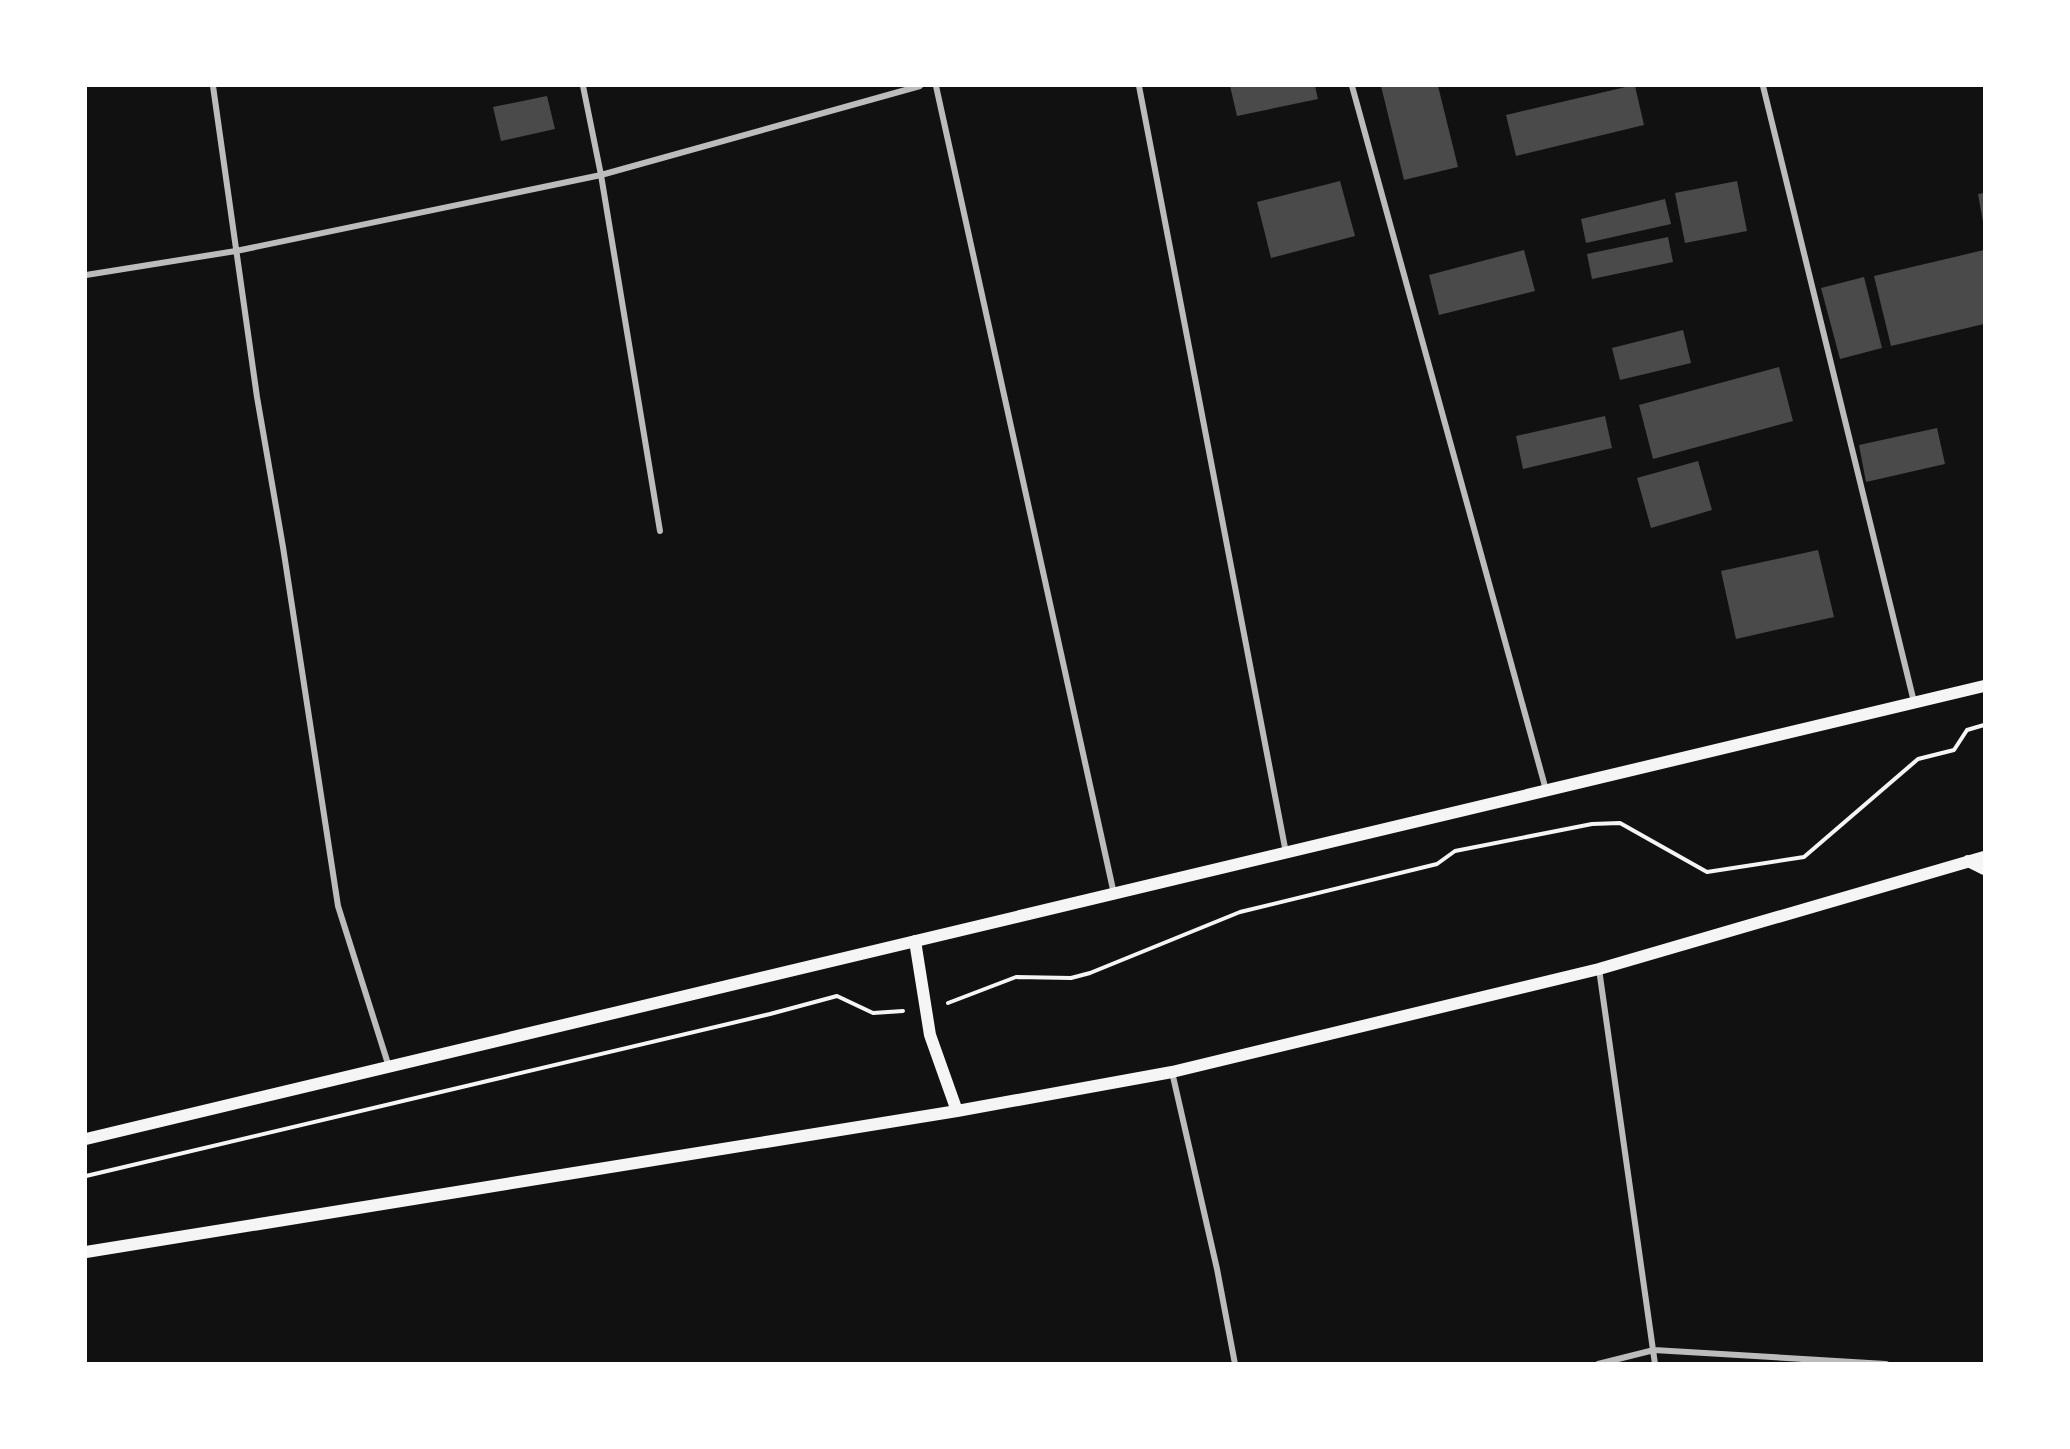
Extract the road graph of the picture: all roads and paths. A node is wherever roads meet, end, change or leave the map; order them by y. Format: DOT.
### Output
graph roads {
  1 [pos="213,86"];
  2 [pos="583,86"];
  3 [pos="920,86"];
  4 [pos="936,86"];
  5 [pos="1139,86"];
  6 [pos="1352,86"];
  7 [pos="1764,86"];
  8 [pos="601,176"];
  9 [pos="236,251"];
  10 [pos="86,275"];
  11 [pos="660,531"];
  12 [pos="1984,686"];
  13 [pos="1914,703"];
  14 [pos="1984,725"];
  15 [pos="1546,791"];
  16 [pos="1286,853"];
  17 [pos="1984,857"];
  18 [pos="1968,861"];
  19 [pos="1984,869"];
  20 [pos="1114,894"];
  21 [pos="915,941"];
  22 [pos="1599,969"];
  23 [pos="926,1010"];
  24 [pos="389,1067"];
  25 [pos="1172,1072"];
  26 [pos="957,1111"];
  27 [pos="86,1139"];
  28 [pos="86,1176"];
  29 [pos="86,1252"];
  30 [pos="1654,1350"];
  31 [pos="1235,1364"];
  32 [pos="1598,1364"];
  33 [pos="1655,1364"];
  34 [pos="1886,1364"];
  1 -- 9 [label="street"];
  2 -- 8 [label="street"];
  3 -- 8 [label="street"];
  4 -- 20 [label="street"];
  5 -- 16 [label="street"];
  6 -- 15 [label="street"];
  7 -- 13 [label="street"];
  8 -- 9 [label="street"];
  8 -- 11 [label="street"];
  9 -- 10 [label="street"];
  9 -- 24 [label="street"];
  12 -- 13 [label="main road"];
  13 -- 15 [label="main road"];
  14 -- 23 [label="path"];
  15 -- 16 [label="main road"];
  16 -- 20 [label="main road"];
  17 -- 18 [label="main road"];
  18 -- 19 [label="main road"];
  18 -- 22 [label="main road"];
  20 -- 21 [label="main road"];
  21 -- 23 [label="main road"];
  21 -- 24 [label="main road"];
  22 -- 25 [label="main road"];
  22 -- 30 [label="street"];
  23 -- 26 [label="main road"];
  23 -- 28 [label="path"];
  24 -- 27 [label="main road"];
  25 -- 26 [label="main road"];
  25 -- 31 [label="street"];
  26 -- 29 [label="main road"];
  30 -- 32 [label="street"];
  30 -- 33 [label="street"];
  30 -- 34 [label="street"];
}
